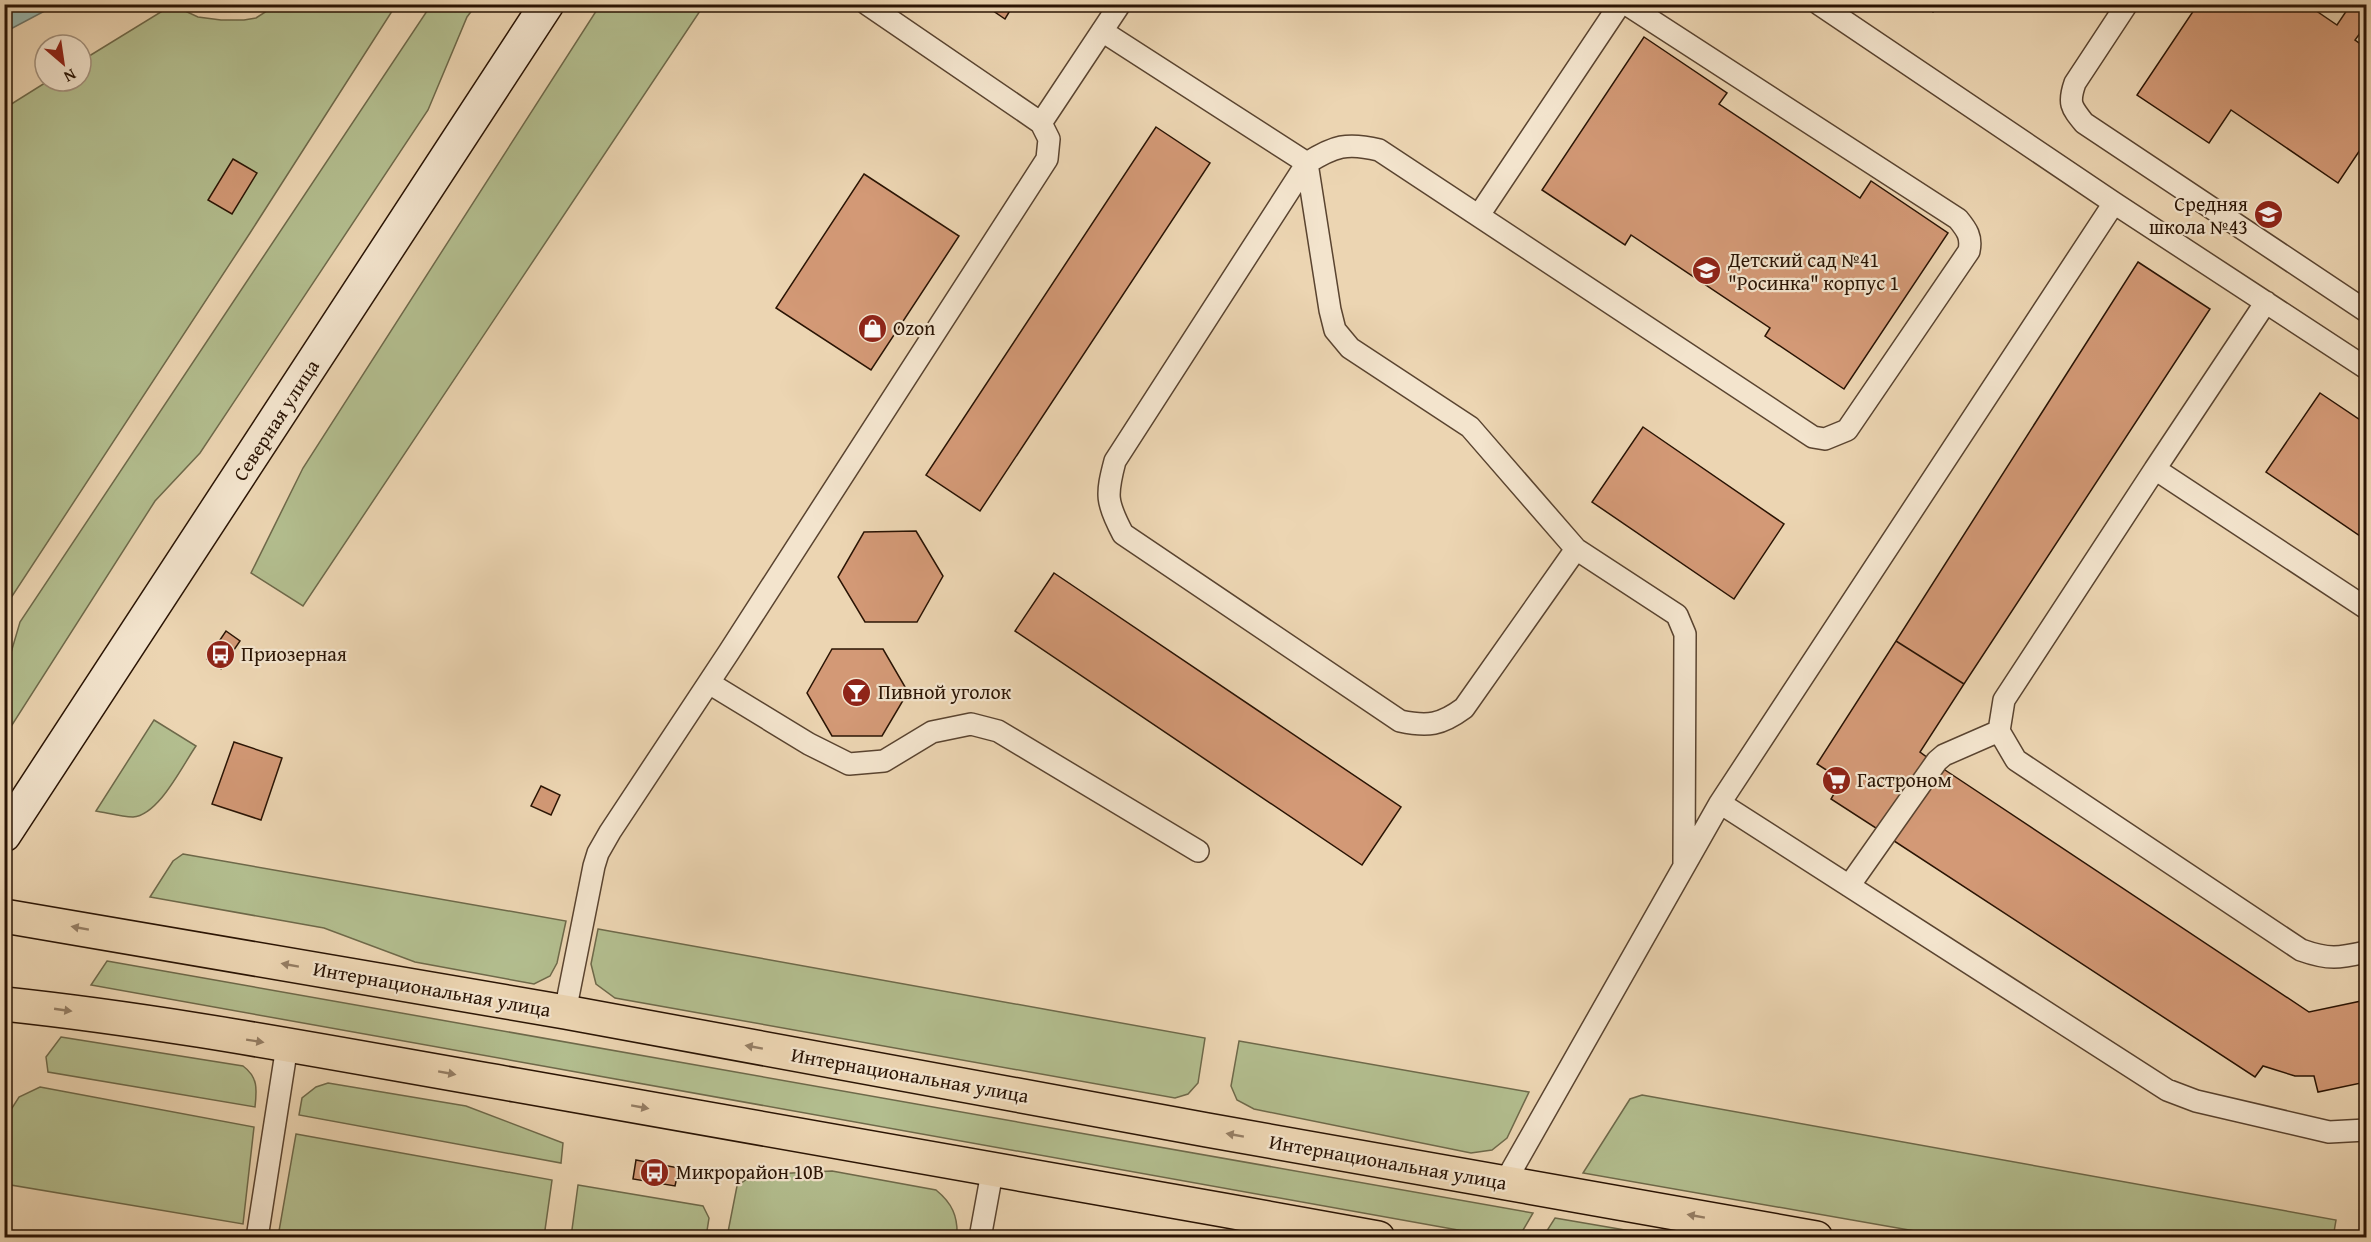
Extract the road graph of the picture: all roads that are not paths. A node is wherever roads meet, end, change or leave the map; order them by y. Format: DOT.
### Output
graph roads {
  1 [pos="547,4"];
  2 [pos="867,4"];
  3 [pos="1120,4"];
  4 [pos="1620,4"];
  5 [pos="1626,4"];
  6 [pos="1819,4"];
  7 [pos="2127,4"];
  8 [pos="1102,31"];
  9 [pos="1041,123"];
  10 [pos="1306,164"];
  11 [pos="2114,203"];
  12 [pos="1479,215"];
  13 [pos="2266,302"];
  14 [pos="2367,311"];
  15 [pos="2367,368"];
  16 [pos="2155,469"];
  17 [pos="1576,549"];
  18 [pos="2367,608"];
  19 [pos="709,683"];
  20 [pos="1999,731"];
  21 [pos="1720,803"];
  22 [pos="4,835"];
  23 [pos="1198,851"];
  24 [pos="1684,865"];
  25 [pos="1849,886"];
  26 [pos="4,916"];
  27 [pos="2367,952"];
  28 [pos="4,1004"];
  29 [pos="565,1012"];
  30 [pos="287,1046"];
  31 [pos="2367,1130"];
  32 [pos="993,1167"];
  33 [pos="1505,1182"];
  34 [pos="1288,1230"];
  35 [pos="257,1238"];
  36 [pos="980,1238"];
  37 [pos="1378,1238"];
  38 [pos="1815,1238"];
  1 -- 22 [label="main road, Северная улица"];
  2 -- 9 [label="lane"];
  3 -- 8 [label="lane"];
  4 -- 12 [label="lane"];
  5 -- 12 [label="lane"];
  6 -- 11 [label="lane"];
  7 -- 14 [label="lane"];
  8 -- 9 [label="lane"];
  8 -- 10 [label="lane"];
  9 -- 19 [label="lane"];
  10 -- 12 [label="lane"];
  10 -- 17 [label="lane"];
  10 -- 17 [label="lane"];
  11 -- 13 [label="lane"];
  11 -- 21 [label="lane"];
  13 -- 15 [label="lane"];
  13 -- 16 [label="lane"];
  16 -- 18 [label="lane"];
  16 -- 20 [label="lane"];
  17 -- 24 [label="lane"];
  19 -- 23 [label="lane"];
  19 -- 29 [label="lane"];
  20 -- 25 [label="lane"];
  20 -- 27 [label="lane"];
  21 -- 24 [label="lane"];
  21 -- 25 [label="lane"];
  24 -- 33 [label="lane"];
  25 -- 31 [label="lane"];
  29 -- 26 [label="main road, Интернациональная улица, one-way"];
  28 -- 30 [label="main road, one-way"];
  33 -- 29 [label="main road, Интернациональная улица, one-way"];
  30 -- 32 [label="main road, one-way"];
  30 -- 35 [label="lane"];
  32 -- 34 [label="main road"];
  32 -- 36 [label="lane"];
  38 -- 33 [label="main road, Интернациональная улица, one-way"];
  34 -- 37 [label="main road"];
}
